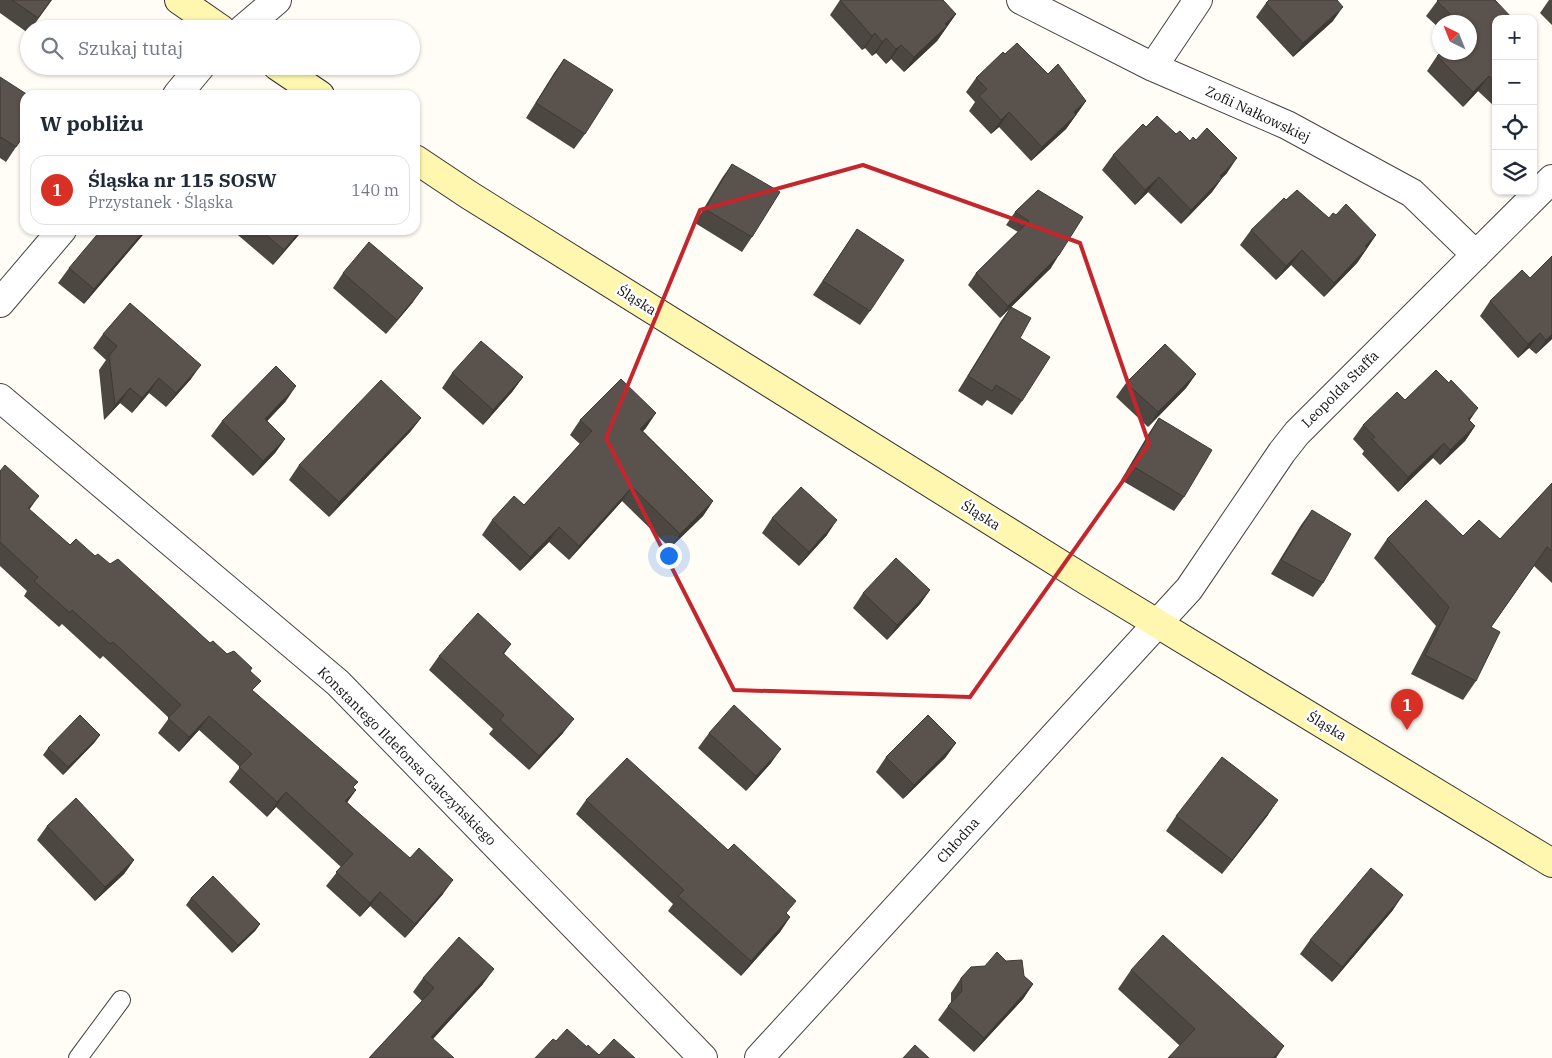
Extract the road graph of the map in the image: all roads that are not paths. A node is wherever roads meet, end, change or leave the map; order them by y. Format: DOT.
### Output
graph roads {
  1 [pos="179,0"];
  2 [pos="277,0"];
  3 [pos="1022,0"];
  4 [pos="1198,0"];
  5 [pos="208,20"];
  6 [pos="254,20"];
  7 [pos="1153,67"];
  8 [pos="194,75"];
  9 [pos="290,75"];
  10 [pos="181,90"];
  11 [pos="313,90"];
  12 [pos="420,162"];
  13 [pos="1552,179"];
  14 [pos="58,235"];
  15 [pos="1476,255"];
  16 [pos="0,303"];
  17 [pos="0,398"];
  18 [pos="1157,623"];
  19 [pos="1551,859"];
  20 [pos="121,1000"];
  21 [pos="78,1058"];
  22 [pos="703,1058"];
  23 [pos="758,1058"];
  1 -- 5 [label="street"];
  2 -- 6 [label="street"];
  3 -- 7 [label="street, Zofii Nałkowskiej"];
  4 -- 7 [label="street"];
  7 -- 15 [label="street, Zofii Nałkowskiej"];
  8 -- 10 [label="street"];
  9 -- 11 [label="street"];
  12 -- 18 [label="street, Śląska"];
  13 -- 15 [label="street, Leopolda Staffa"];
  14 -- 16 [label="street"];
  15 -- 18 [label="street, Leopolda Staffa"];
  17 -- 22 [label="street, Konstantego Ildefonsa Gałczyńskiego"];
  18 -- 19 [label="street, Śląska"];
  18 -- 23 [label="street, Chłodna"];
  20 -- 21 [label="lane"];
}
